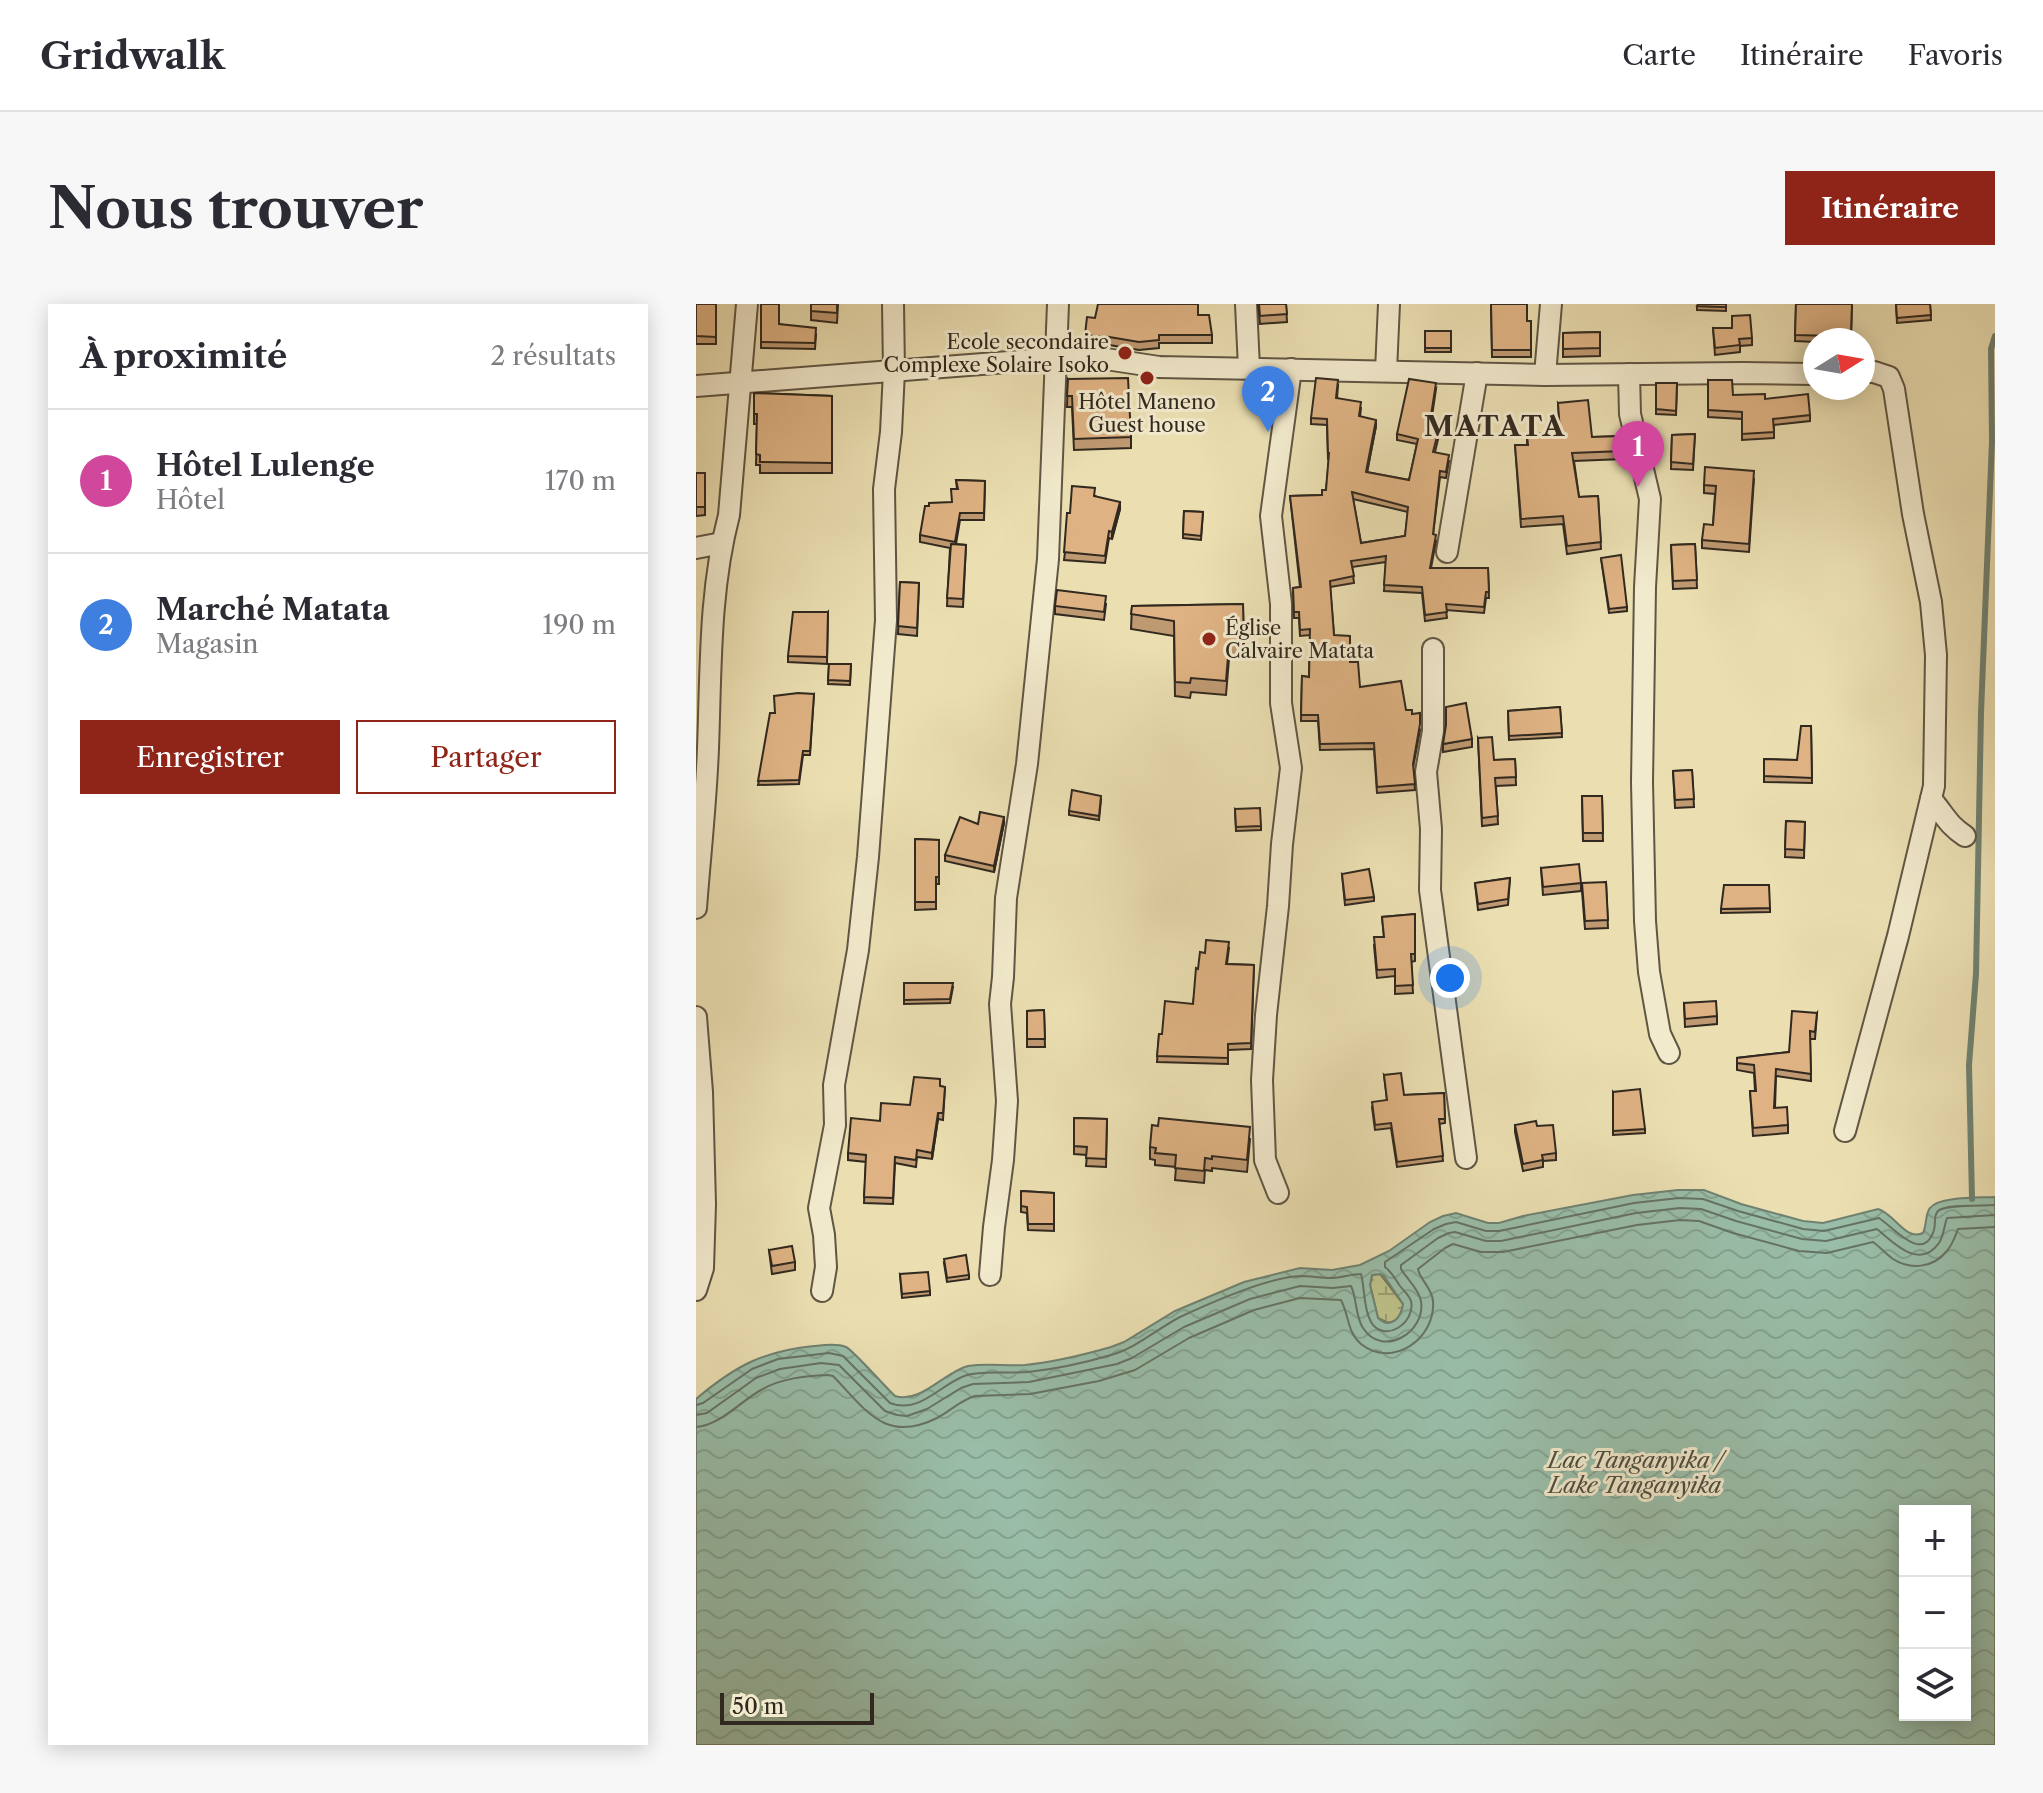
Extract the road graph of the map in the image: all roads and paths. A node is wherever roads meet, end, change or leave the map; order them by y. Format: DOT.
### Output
graph roads {
  1 [pos="747,304"];
  2 [pos="893,304"];
  3 [pos="1058,304"];
  4 [pos="1246,304"];
  5 [pos="1389,304"];
  6 [pos="1551,304"];
  7 [pos="1054,359"];
  8 [pos="1249,368"];
  9 [pos="1291,369"];
  10 [pos="894,371"];
  11 [pos="1386,371"];
  12 [pos="1875,372"];
  13 [pos="1477,373"];
  14 [pos="1629,374"];
  15 [pos="1803,374"];
  16 [pos="1545,375"];
  17 [pos="740,383"];
  18 [pos="696,386"];
  19 [pos="722,543"];
  20 [pos="696,548"];
  21 [pos="1447,552"];
  22 [pos="1433,649"];
  23 [pos="1931,799"];
  24 [pos="1965,836"];
  25 [pos="696,908"];
  26 [pos="696,1017"];
  27 [pos="1669,1053"];
  28 [pos="1845,1131"];
  29 [pos="1466,1158"];
  30 [pos="1278,1193"];
  31 [pos="990,1275"];
  32 [pos="696,1290"];
  33 [pos="822,1291"];
  1 -- 17 [label="street"];
  2 -- 10 [label="street"];
  3 -- 7 [label="street"];
  4 -- 8 [label="street"];
  5 -- 11 [label="street"];
  6 -- 16 [label="street"];
  7 -- 8 [label="street"];
  7 -- 10 [label="street"];
  7 -- 31 [label="street"];
  8 -- 9 [label="street"];
  9 -- 11 [label="street"];
  9 -- 30 [label="street"];
  10 -- 17 [label="street"];
  10 -- 33 [label="street"];
  11 -- 13 [label="street"];
  12 -- 23 [label="street"];
  13 -- 16 [label="street"];
  13 -- 21 [label="street"];
  14 -- 15 [label="street"];
  14 -- 16 [label="street"];
  14 -- 27 [label="street"];
  17 -- 18 [label="street"];
  17 -- 19 [label="street"];
  19 -- 20 [label="street"];
  19 -- 25 [label="street"];
  22 -- 29 [label="street"];
  23 -- 24 [label="street"];
  23 -- 28 [label="street"];
  26 -- 32 [label="street"];
}
